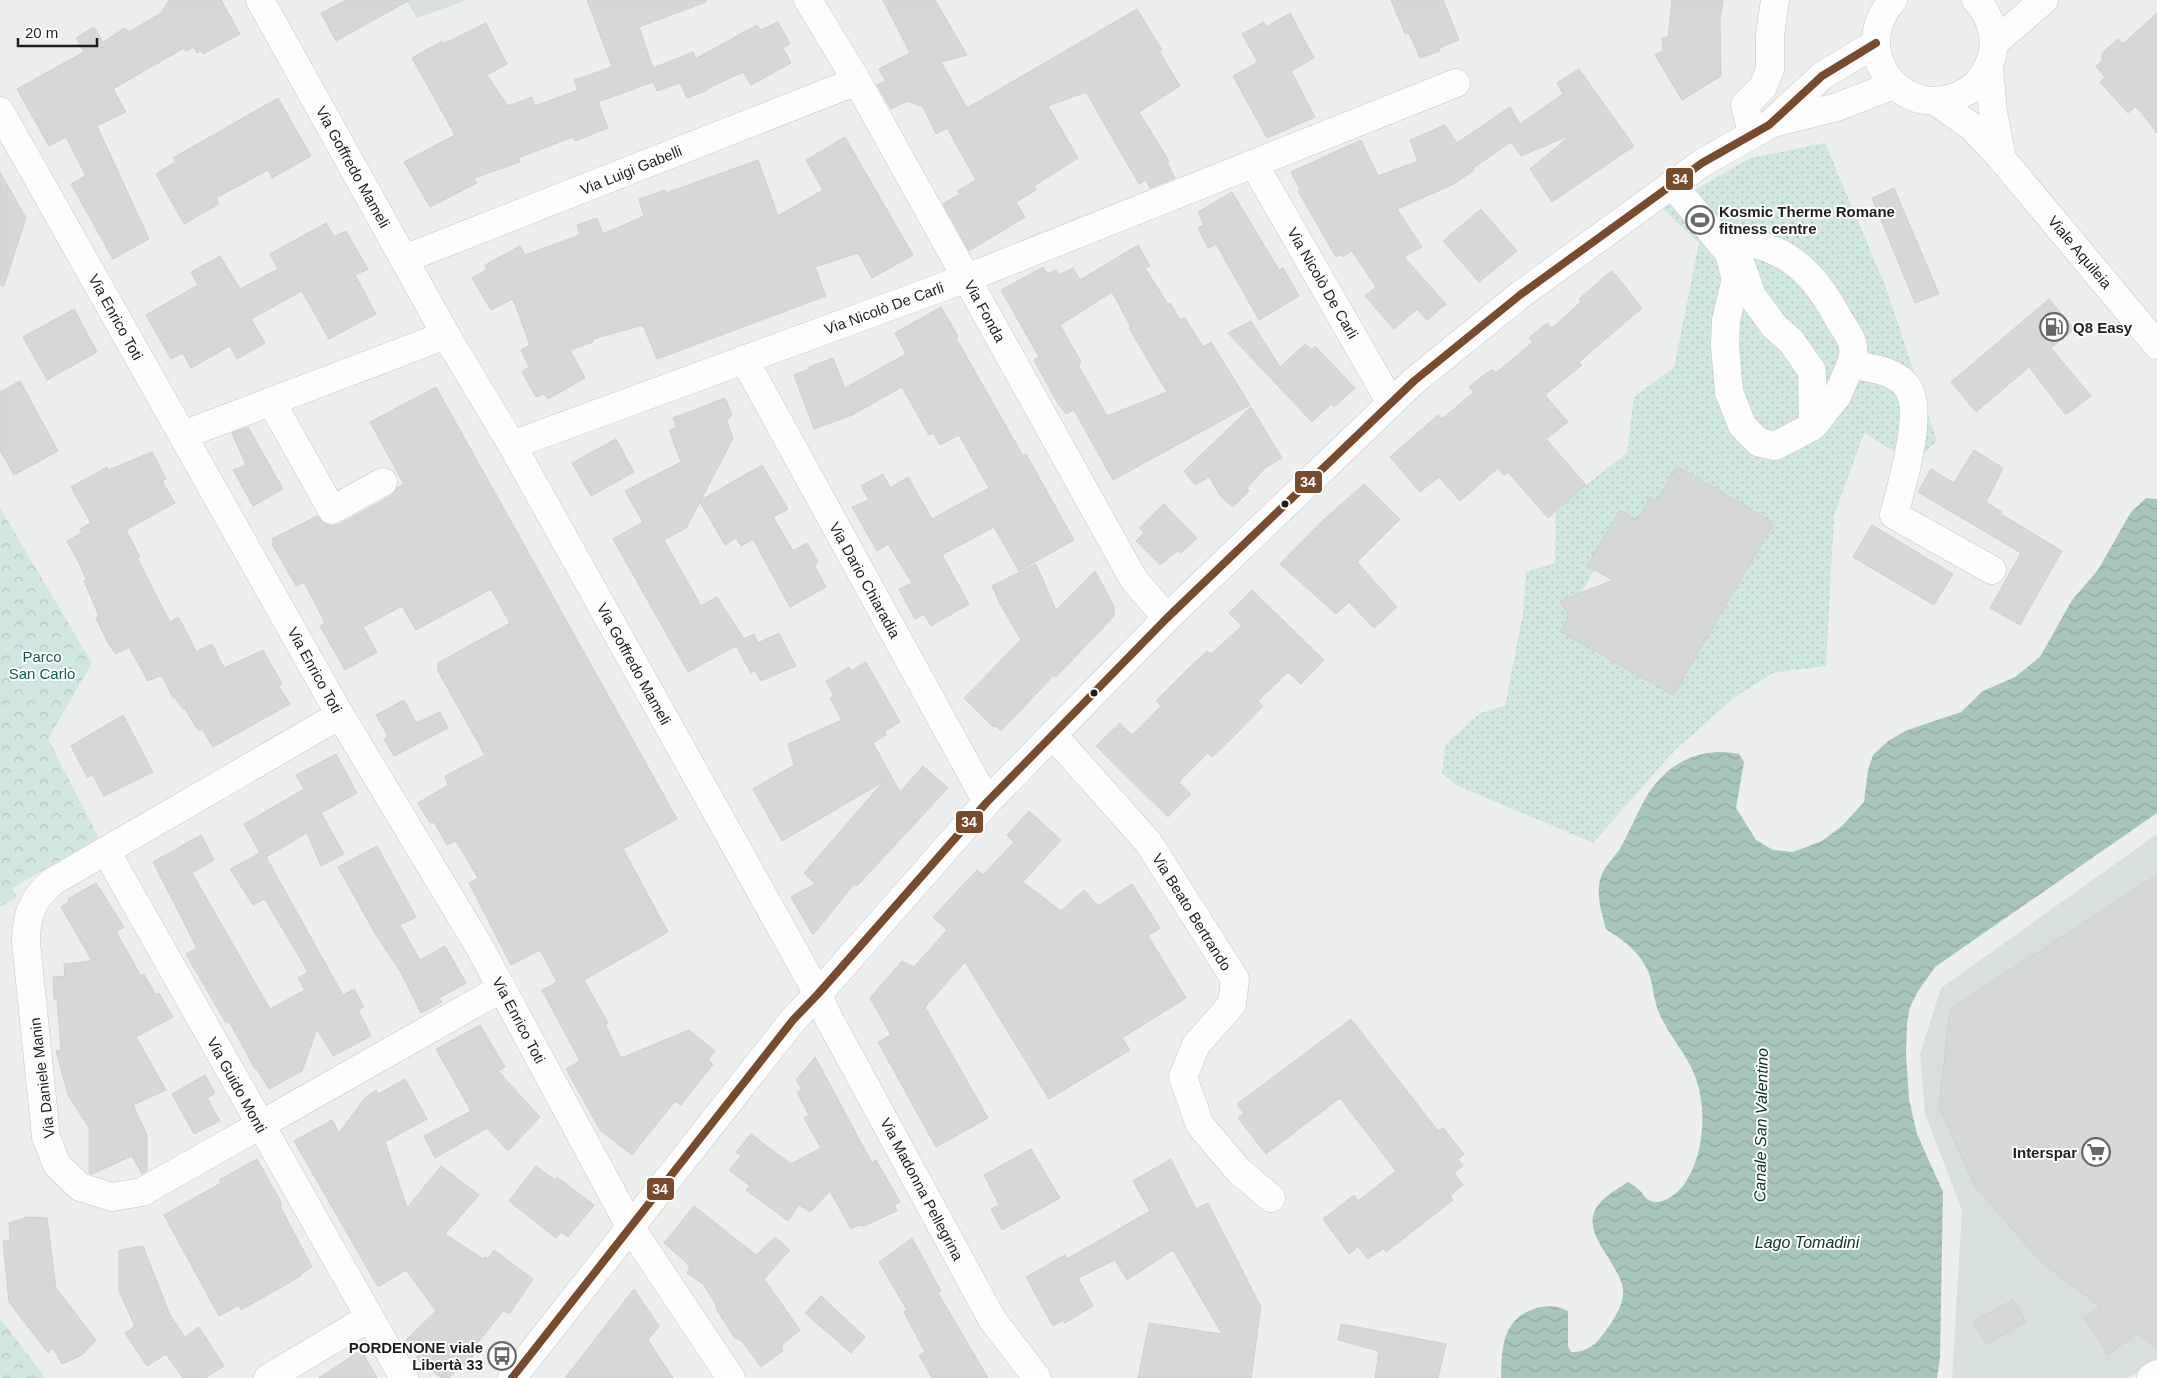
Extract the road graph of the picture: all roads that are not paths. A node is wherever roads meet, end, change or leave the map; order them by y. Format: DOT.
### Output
graph roads {
  1 [pos="260,0"];
  2 [pos="808,0"];
  3 [pos="1775,0"];
  4 [pos="1976,0"];
  5 [pos="2044,0"];
  6 [pos="1884,4"];
  7 [pos="1876,43"];
  8 [pos="1991,54"];
  9 [pos="857,81"];
  10 [pos="1456,83"];
  11 [pos="1894,85"];
  12 [pos="1935,101"];
  13 [pos="0,111"];
  14 [pos="1761,129"];
  15 [pos="2002,159"];
  16 [pos="1254,164"];
  17 [pos="1672,184"];
  18 [pos="1723,245"];
  19 [pos="404,259"];
  20 [pos="966,278"];
  21 [pos="446,335"];
  22 [pos="2157,345"];
  23 [pos="744,359"];
  24 [pos="1852,364"];
  25 [pos="271,401"];
  26 [pos="1392,403"];
  27 [pos="1813,426"];
  28 [pos="183,435"];
  29 [pos="512,445"];
  30 [pos="383,482"];
  31 [pos="1992,570"];
  32 [pos="1167,618"];
  33 [pos="340,715"];
  34 [pos="1053,735"];
  35 [pos="987,802"];
  36 [pos="106,851"];
  37 [pos="502,988"];
  38 [pos="818,994"];
  39 [pos="260,1127"];
  40 [pos="1271,1198"];
  41 [pos="631,1228"];
  42 [pos="369,1318"];
  43 [pos="2157,1374"];
  44 [pos="268,1378"];
  45 [pos="404,1378"];
  46 [pos="512,1378"];
  47 [pos="731,1378"];
  48 [pos="1036,1378"];
  49 [pos="2151,1378"];
  1 -- 19 [label="street, Via Goffredo Mameli"];
  2 -- 9 [label="street, Via Fonda"];
  3 -- 14 [label="street"];
  4 -- 8 [label="street, Viale Aquileia"];
  5 -- 8 [label="street"];
  6 -- 7 [label="street, Viale Aquileia"];
  7 -- 11 [label="street, Viale Aquileia"];
  7 -- 14 [label="street"];
  8 -- 12 [label="street, Viale Aquileia"];
  8 -- 15 [label="street, Viale Aquileia"];
  9 -- 19 [label="street, Via Luigi Gabelli"];
  9 -- 20 [label="street, Via Fonda"];
  10 -- 16 [label="street, Via Nicolò De Carli"];
  11 -- 12 [label="street, Viale Aquileia"];
  11 -- 14 [label="street"];
  12 -- 15 [label="street, Viale Aquileia"];
  13 -- 28 [label="street, Via Enrico Toti"];
  14 -- 17 [label="street"];
  15 -- 22 [label="street, Viale Aquileia"];
  16 -- 20 [label="street, Via Nicolò De Carli"];
  16 -- 26 [label="street, Via Nicolò De Carli"];
  17 -- 18 [label="street"];
  17 -- 26 [label="street"];
  18 -- 24 [label="street"];
  18 -- 27 [label="street"];
  18 -- 27 [label="street"];
  19 -- 21 [label="street, Via Goffredo Mameli"];
  20 -- 23 [label="street, Via Nicolò De Carli"];
  20 -- 32 [label="street, Via Fonda"];
  21 -- 25 [label="street"];
  21 -- 29 [label="street, Via Goffredo Mameli"];
  23 -- 29 [label="street, Via Nicolò De Carli"];
  23 -- 35 [label="street, Via Dario Chiaradia"];
  24 -- 27 [label="street"];
  24 -- 31 [label="street"];
  25 -- 28 [label="street"];
  25 -- 30 [label="street"];
  26 -- 32 [label="street"];
  28 -- 33 [label="street, Via Enrico Toti"];
  29 -- 38 [label="street, Via Goffredo Mameli"];
  32 -- 34 [label="street"];
  33 -- 36 [label="street, Via Daniele Manin"];
  33 -- 37 [label="street, Via Enrico Toti"];
  34 -- 35 [label="street"];
  34 -- 40 [label="street, Via Beato Bertrando"];
  35 -- 38 [label="street"];
  36 -- 39 [label="street, Via Guido Monti"];
  36 -- 39 [label="street, Via Daniele Manin"];
  37 -- 39 [label="street, Via Daniele Manin"];
  37 -- 41 [label="street, Via Enrico Toti"];
  38 -- 41 [label="street"];
  38 -- 48 [label="street, Via Madonna Pellegrina"];
  39 -- 42 [label="street, Via Guido Monti"];
  41 -- 46 [label="street"];
  41 -- 47 [label="street, Via Enrico Toti"];
  42 -- 44 [label="street"];
  42 -- 45 [label="street, Via Guido Monti"];
  43 -- 49 [label="street"];
}
